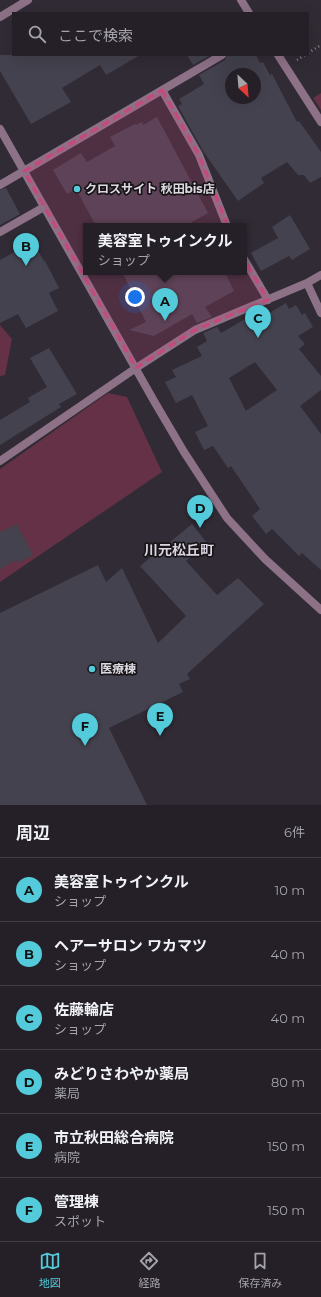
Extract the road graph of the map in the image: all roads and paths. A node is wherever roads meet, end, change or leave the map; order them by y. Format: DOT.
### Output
graph roads {
  1 [pos="28,0"];
  2 [pos="241,0"];
  3 [pos="248,12"];
  4 [pos="0,17"];
  5 [pos="321,45"];
  6 [pos="309,52"];
  7 [pos="220,56"];
  8 [pos="279,56"];
  9 [pos="162,90"];
  10 [pos="321,122"];
  11 [pos="0,129"];
  12 [pos="24,171"];
  13 [pos="0,185"];
  14 [pos="44,207"];
  15 [pos="226,223"];
  16 [pos="0,232"];
  17 [pos="247,264"];
  18 [pos="321,275"];
  19 [pos="307,283"];
  20 [pos="268,300"];
  21 [pos="321,313"];
  22 [pos="136,368"];
  23 [pos="0,461"];
  24 [pos="321,610"];
  1 -- 4 [label="street"];
  2 -- 3 [label="street"];
  5 -- 6 [label="path"];
  7 -- 9 [label="street"];
  8 -- 10 [label="street"];
  9 -- 12 [label="street"];
  9 -- 15 [label="street"];
  11 -- 12 [label="street"];
  12 -- 13 [label="street"];
  12 -- 14 [label="street"];
  14 -- 16 [label="street"];
  14 -- 22 [label="street"];
  17 -- 20 [label="street"];
  18 -- 19 [label="street"];
  19 -- 20 [label="street"];
  19 -- 21 [label="street"];
  20 -- 22 [label="street"];
  22 -- 23 [label="street"];
  22 -- 24 [label="street"];
}
